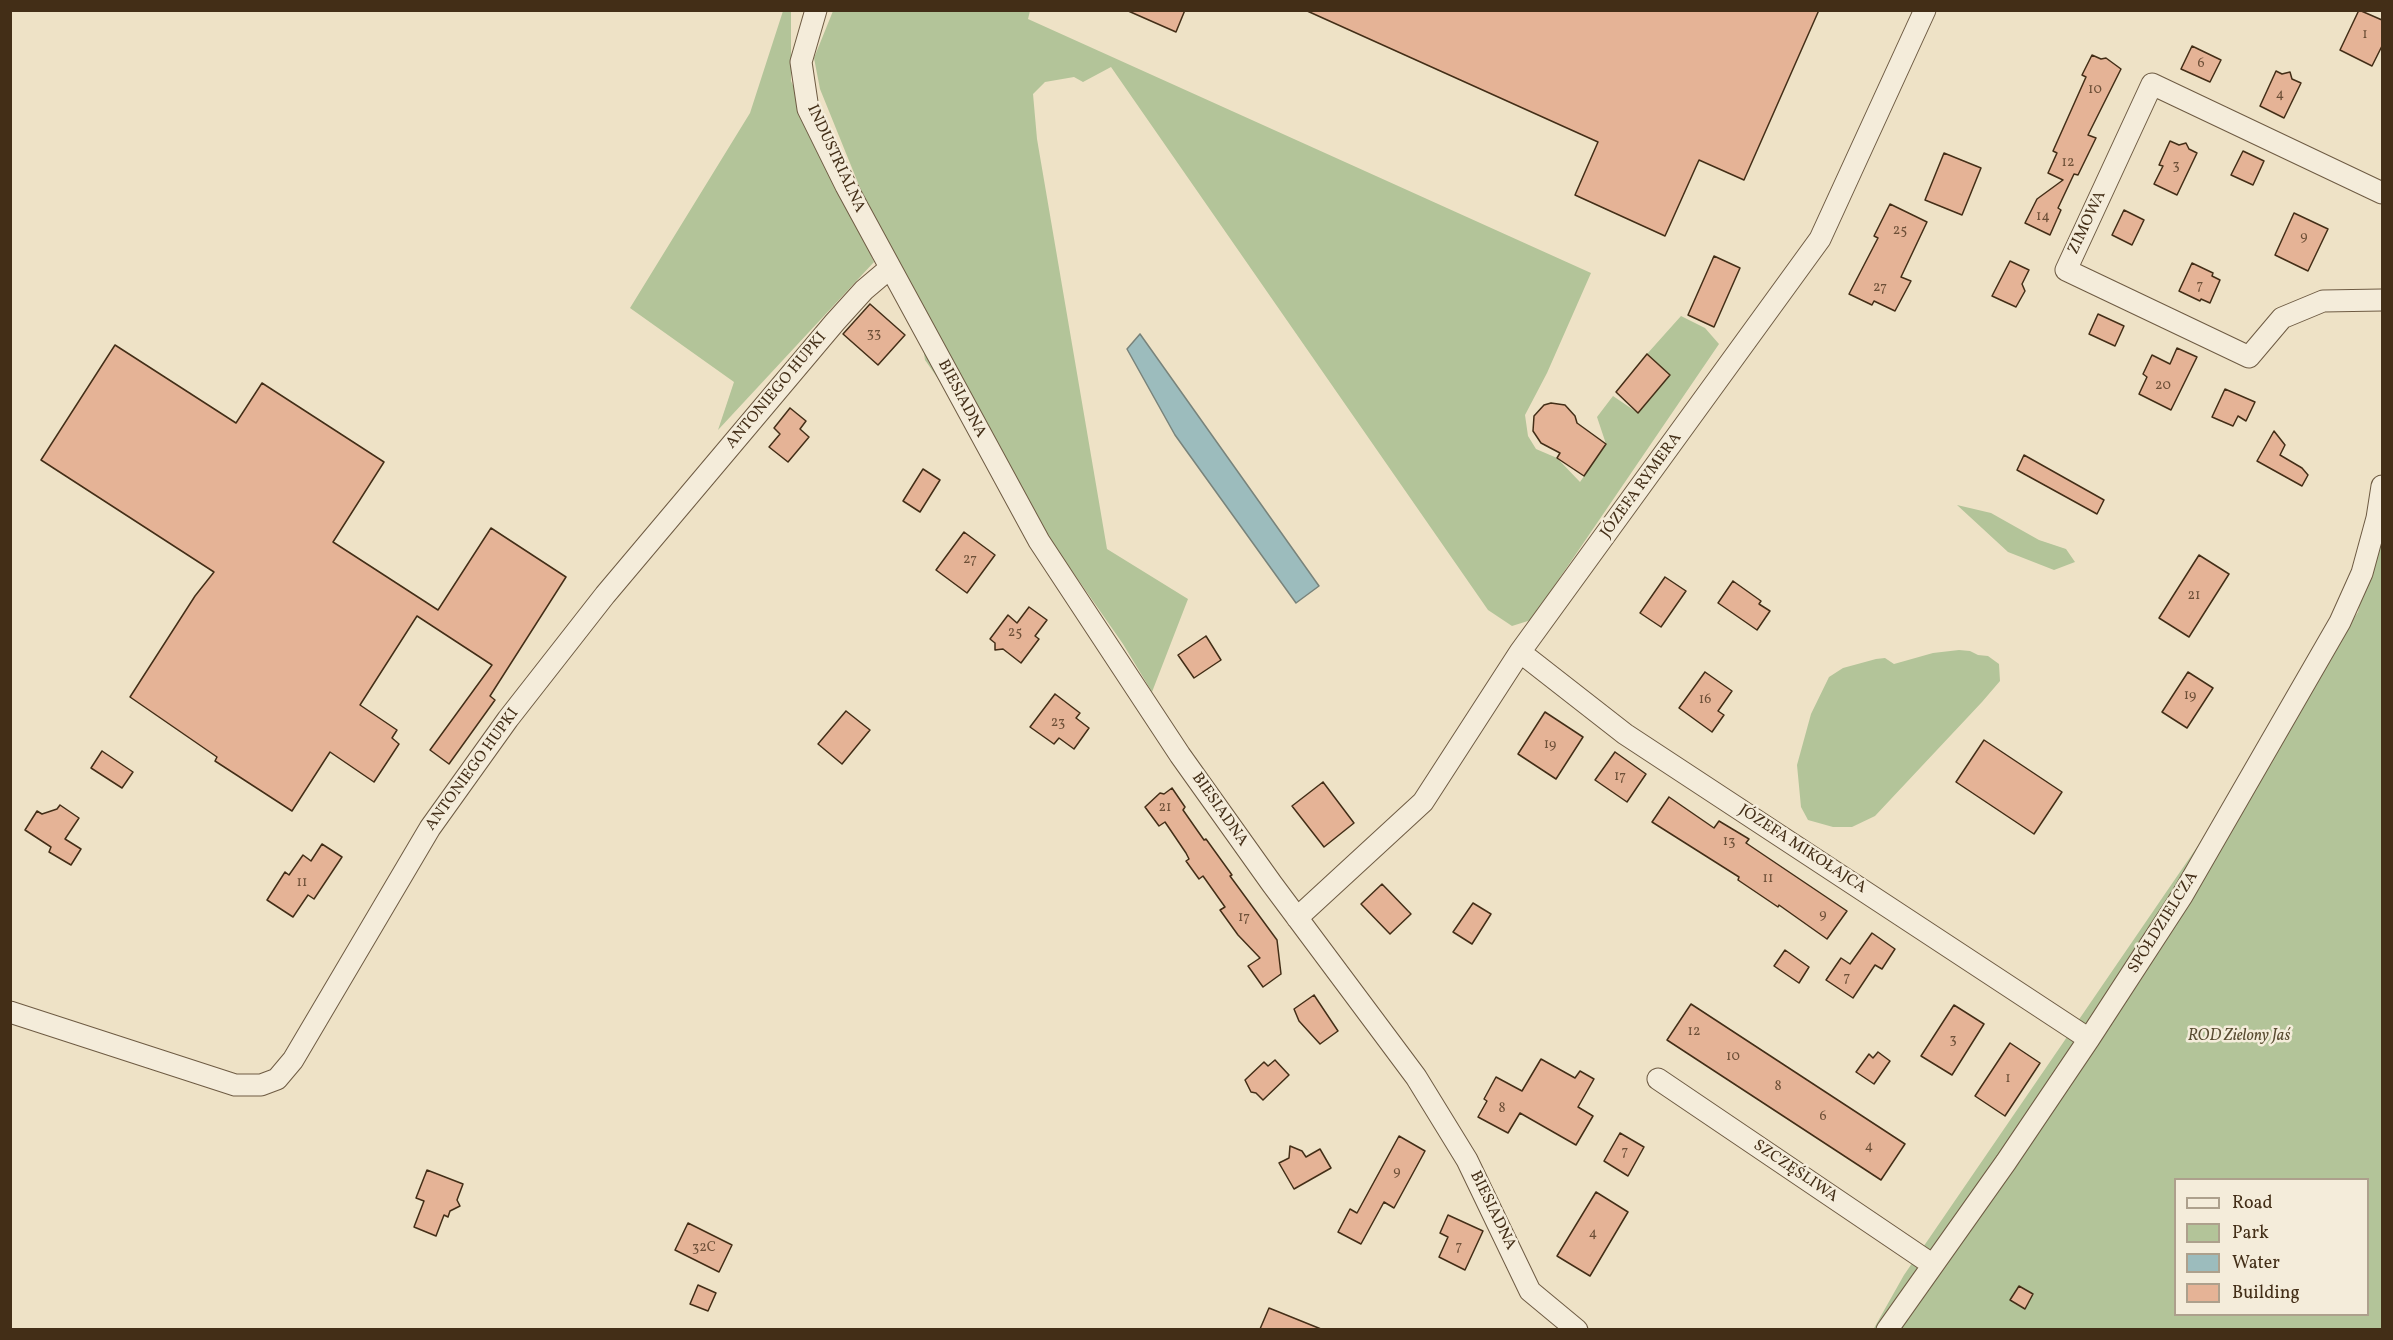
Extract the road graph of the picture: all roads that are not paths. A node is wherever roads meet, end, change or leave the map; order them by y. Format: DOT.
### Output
graph roads {
  1 [pos="816,10"];
  2 [pos="1925,10"];
  3 [pos="2382,193"];
  4 [pos="890,267"];
  5 [pos="2382,300"];
  6 [pos="2382,486"];
  7 [pos="1520,652"];
  8 [pos="1297,918"];
  9 [pos="14,1020"];
  10 [pos="2089,1040"];
  11 [pos="1658,1079"];
  12 [pos="1933,1265"];
  13 [pos="1577,1329"];
  14 [pos="1887,1329"];
  1 -- 4 [label="street, INDUSTRIALNA"];
  2 -- 7 [label="street, JÓZEFA RYMERA"];
  3 -- 5 [label="street, ZIMOWA"];
  4 -- 8 [label="street, BIESIADNA"];
  4 -- 9 [label="street, ANTONIEGO HUPKI"];
  6 -- 10 [label="street, SPÓŁDZIELCZA"];
  7 -- 8 [label="street, JÓZEFA RYMERA"];
  7 -- 10 [label="street, JÓZEFA MIKOŁAJCA"];
  8 -- 13 [label="street, BIESIADNA"];
  10 -- 12 [label="street, SPÓŁDZIELCZA"];
  11 -- 12 [label="street, SZCZĘŚLIWA"];
  12 -- 14 [label="street, SPÓŁDZIELCZA"];
}
